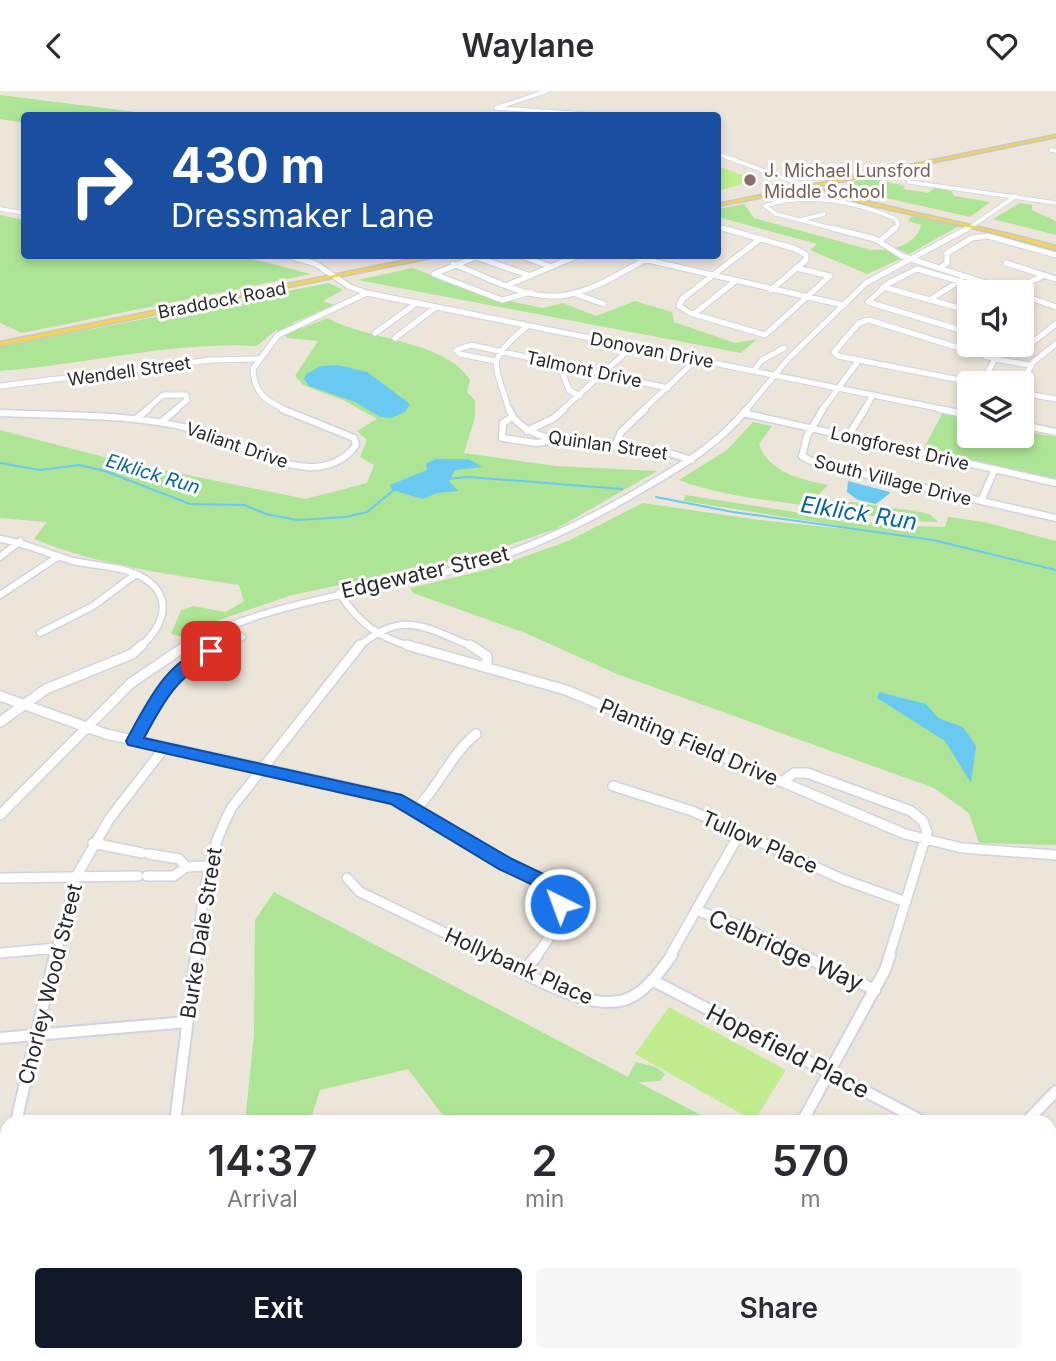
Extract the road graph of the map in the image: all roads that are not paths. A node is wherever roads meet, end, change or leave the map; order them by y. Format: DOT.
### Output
graph roads {
  1 [pos="547,91"];
  2 [pos="547,112"];
  3 [pos="1056,136"];
  4 [pos="721,155"];
  5 [pos="909,182"];
  6 [pos="811,186"];
  7 [pos="1016,196"];
  8 [pos="1056,203"];
  9 [pos="721,204"];
  10 [pos="0,209"];
  11 [pos="21,212"];
  12 [pos="824,214"];
  13 [pos="800,221"];
  14 [pos="973,224"];
  15 [pos="721,228"];
  16 [pos="761,239"];
  17 [pos="880,241"];
  18 [pos="1056,241"];
  19 [pos="1056,248"];
  20 [pos="1056,255"];
  21 [pos="299,259"];
  22 [pos="425,259"];
  23 [pos="469,259"];
  24 [pos="482,259"];
  25 [pos="529,259"];
  26 [pos="570,259"];
  27 [pos="636,259"];
  28 [pos="646,259"];
  29 [pos="913,259"];
  30 [pos="642,261"];
  31 [pos="1006,263"];
  32 [pos="453,264"];
  33 [pos="552,267"];
  34 [pos="940,267"];
  35 [pos="796,268"];
  36 [pos="930,271"];
  37 [pos="1045,275"];
  38 [pos="531,276"];
  39 [pos="710,276"];
  40 [pos="968,277"];
  41 [pos="338,278"];
  42 [pos="1056,279"];
  43 [pos="957,280"];
  44 [pos="961,280"];
  45 [pos="976,280"];
  46 [pos="1034,280"];
  47 [pos="734,282"];
  48 [pos="957,282"];
  49 [pos="510,284"];
  50 [pos="883,287"];
  51 [pos="771,290"];
  52 [pos="531,292"];
  53 [pos="366,293"];
  54 [pos="573,293"];
  55 [pos="807,297"];
  56 [pos="931,299"];
  57 [pos="1034,300"];
  58 [pos="417,303"];
  59 [pos="604,304"];
  60 [pos="843,305"];
  61 [pos="436,307"];
  62 [pos="957,307"];
  63 [pos="1056,307"];
  64 [pos="694,314"];
  65 [pos="1056,324"];
  66 [pos="527,326"];
  67 [pos="957,329"];
  68 [pos="375,333"];
  69 [pos="395,338"];
  70 [pos="1038,338"];
  71 [pos="1034,341"];
  72 [pos="0,344"];
  73 [pos="1056,344"];
  74 [pos="633,346"];
  75 [pos="784,348"];
  76 [pos="499,351"];
  77 [pos="698,358"];
  78 [pos="259,359"];
  79 [pos="995,359"];
  80 [pos="859,360"];
  81 [pos="495,361"];
  82 [pos="564,364"];
  83 [pos="1030,365"];
  84 [pos="754,370"];
  85 [pos="988,371"];
  86 [pos="1027,371"];
  87 [pos="606,373"];
  88 [pos="775,374"];
  89 [pos="957,379"];
  90 [pos="0,386"];
  91 [pos="668,388"];
  92 [pos="840,388"];
  93 [pos="873,395"];
  94 [pos="1034,395"];
  95 [pos="580,396"];
  96 [pos="1056,399"];
  97 [pos="957,412"];
  98 [pos="0,413"];
  99 [pos="743,413"];
  100 [pos="512,417"];
  101 [pos="137,418"];
  102 [pos="161,422"];
  103 [pos="1034,427"];
  104 [pos="811,428"];
  105 [pos="527,431"];
  106 [pos="1056,432"];
  107 [pos="848,436"];
  108 [pos="552,440"];
  109 [pos="615,446"];
  110 [pos="691,460"];
  111 [pos="995,469"];
  112 [pos="1056,483"];
  113 [pos="981,501"];
  114 [pos="1056,517"];
  115 [pos="0,539"];
  116 [pos="20,541"];
  117 [pos="60,556"];
  118 [pos="0,557"];
  119 [pos="136,574"];
  120 [pos="339,593"];
  121 [pos="0,595"];
  122 [pos="40,633"];
  123 [pos="376,633"];
  124 [pos="242,637"];
  125 [pos="487,668"];
  126 [pos="0,696"];
  127 [pos="22,704"];
  128 [pos="0,722"];
  129 [pos="85,728"];
  130 [pos="476,734"];
  131 [pos="134,741"];
  132 [pos="165,747"];
  133 [pos="262,769"];
  134 [pos="782,782"];
  135 [pos="613,786"];
  136 [pos="415,810"];
  137 [pos="0,815"];
  138 [pos="740,834"];
  139 [pos="925,841"];
  140 [pos="93,843"];
  141 [pos="1056,855"];
  142 [pos="207,866"];
  143 [pos="186,867"];
  144 [pos="77,875"];
  145 [pos="0,878"];
  146 [pos="346,878"];
  147 [pos="906,902"];
  148 [pos="698,911"];
  149 [pos="57,948"];
  150 [pos="0,953"];
  151 [pos="524,971"];
  152 [pos="652,980"];
  153 [pos="875,990"];
  154 [pos="187,1022"];
  155 [pos="37,1035"];
  156 [pos="0,1038"];
  157 [pos="830,1072"];
  158 [pos="1056,1091"];
  159 [pos="18,1115"];
  160 [pos="176,1115"];
  161 [pos="806,1115"];
  162 [pos="912,1115"];
  163 [pos="1033,1115"];
  1 -- 2 [label="street"];
  3 -- 6 [label="main road"];
  4 -- 6 [label="street"];
  5 -- 7 [label="street"];
  6 -- 9 [label="main road"];
  6 -- 14 [label="main road"];
  7 -- 8 [label="street"];
  7 -- 14 [label="street, Edgewater Street"];
  10 -- 11 [label="street"];
  12 -- 13 [label="street"];
  13 -- 17 [label="street"];
  13 -- 17 [label="street"];
  14 -- 18 [label="main road"];
  14 -- 19 [label="main road"];
  14 -- 29 [label="street, Edgewater Street"];
  15 -- 16 [label="street"];
  16 -- 35 [label="street"];
  16 -- 39 [label="street"];
  17 -- 29 [label="street"];
  20 -- 34 [label="street"];
  21 -- 41 [label="street, Donovan Drive"];
  22 -- 41 [label="main road, Braddock Road"];
  23 -- 32 [label="street"];
  24 -- 38 [label="street"];
  25 -- 33 [label="street"];
  26 -- 33 [label="street"];
  27 -- 30 [label="street"];
  28 -- 30 [label="street"];
  29 -- 34 [label="street"];
  29 -- 60 [label="street, Edgewater Street"];
  30 -- 39 [label="street"];
  30 -- 54 [label="street"];
  31 -- 37 [label="street"];
  32 -- 49 [label="street"];
  32 -- 52 [label="street"];
  33 -- 38 [label="street"];
  34 -- 36 [label="street"];
  34 -- 40 [label="street"];
  35 -- 51 [label="street"];
  35 -- 55 [label="street"];
  36 -- 43 [label="street"];
  36 -- 50 [label="street"];
  37 -- 42 [label="street"];
  37 -- 46 [label="street"];
  38 -- 49 [label="street"];
  39 -- 47 [label="street"];
  39 -- 64 [label="street"];
  40 -- 44 [label="street"];
  40 -- 45 [label="street"];
  41 -- 53 [label="street, Donovan Drive"];
  41 -- 72 [label="main road, Braddock Road"];
  47 -- 51 [label="street"];
  47 -- 64 [label="street"];
  48 -- 56 [label="street"];
  49 -- 52 [label="street"];
  50 -- 56 [label="street"];
  50 -- 67 [label="street"];
  51 -- 55 [label="street"];
  52 -- 54 [label="street"];
  53 -- 58 [label="street, Donovan Drive"];
  53 -- 78 [label="street"];
  54 -- 59 [label="street"];
  55 -- 60 [label="street"];
  55 -- 64 [label="street"];
  56 -- 62 [label="street"];
  57 -- 63 [label="street"];
  58 -- 61 [label="street, Donovan Drive"];
  58 -- 68 [label="street"];
  60 -- 88 [label="street, Edgewater Street"];
  61 -- 66 [label="street, Donovan Drive"];
  61 -- 69 [label="street"];
  65 -- 70 [label="street"];
  66 -- 74 [label="street, Donovan Drive"];
  66 -- 76 [label="street"];
  70 -- 71 [label="street"];
  70 -- 73 [label="street"];
  73 -- 83 [label="street"];
  74 -- 77 [label="street, Donovan Drive"];
  74 -- 87 [label="street"];
  75 -- 84 [label="street"];
  76 -- 81 [label="street"];
  76 -- 81 [label="street, Talmont Drive"];
  76 -- 82 [label="street, Talmont Drive"];
  77 -- 84 [label="street, Donovan Drive"];
  77 -- 91 [label="street"];
  78 -- 90 [label="street, Wendell Street"];
  78 -- 102 [label="street, Valiant Drive"];
  79 -- 80 [label="street"];
  79 -- 83 [label="street"];
  79 -- 85 [label="street"];
  80 -- 89 [label="street"];
  80 -- 92 [label="street, South Village Drive"];
  81 -- 100 [label="street"];
  82 -- 87 [label="street, Talmont Drive"];
  82 -- 95 [label="street"];
  83 -- 86 [label="street"];
  84 -- 88 [label="street, Donovan Drive"];
  87 -- 91 [label="street, Talmont Drive"];
  87 -- 95 [label="street"];
  88 -- 92 [label="street, Donovan Drive"];
  88 -- 99 [label="street, Edgewater Street"];
  91 -- 109 [label="street"];
  92 -- 93 [label="street, Donovan Drive"];
  92 -- 104 [label="street, South Village Drive"];
  93 -- 97 [label="street, Donovan Drive"];
  93 -- 107 [label="street"];
  94 -- 96 [label="street"];
  95 -- 105 [label="street"];
  98 -- 101 [label="street, Valiant Drive"];
  99 -- 104 [label="street, Longforest Drive"];
  99 -- 110 [label="street, Edgewater Street"];
  100 -- 105 [label="street, Quinlan Street"];
  100 -- 108 [label="street"];
  101 -- 102 [label="street, Valiant Drive"];
  101 -- 102 [label="street"];
  103 -- 106 [label="street"];
  104 -- 107 [label="street, Longforest Drive"];
  104 -- 113 [label="street, South Village Drive"];
  105 -- 108 [label="street, Quinlan Street"];
  107 -- 111 [label="street, Longforest Drive"];
  108 -- 109 [label="street, Quinlan Street"];
  109 -- 110 [label="street, Quinlan Street"];
  110 -- 120 [label="street, Edgewater Street"];
  111 -- 112 [label="street, Longforest Drive"];
  111 -- 113 [label="street"];
  113 -- 114 [label="street, South Village Drive"];
  115 -- 116 [label="street"];
  116 -- 117 [label="street"];
  116 -- 118 [label="street"];
  117 -- 119 [label="street"];
  117 -- 121 [label="street"];
  119 -- 122 [label="street"];
  119 -- 127 [label="street"];
  120 -- 123 [label="street, Planting Field Drive"];
  120 -- 129 [label="street, Edgewater Street"];
  123 -- 125 [label="street, Planting Field Drive"];
  123 -- 125 [label="street"];
  123 -- 133 [label="street, Burke Dale Street"];
  124 -- 131 [label="street"];
  125 -- 134 [label="street, Planting Field Drive"];
  126 -- 127 [label="street"];
  127 -- 128 [label="street"];
  127 -- 129 [label="street"];
  129 -- 131 [label="street"];
  129 -- 137 [label="street, Edgewater Street"];
  130 -- 136 [label="street"];
  131 -- 132 [label="street"];
  132 -- 133 [label="street"];
  132 -- 140 [label="street, Chorley Wood Street"];
  133 -- 136 [label="street"];
  133 -- 142 [label="street, Burke Dale Street"];
  134 -- 139 [label="street, Planting Field Drive"];
  134 -- 139 [label="street"];
  135 -- 138 [label="street, Tullow Place"];
  136 -- 151 [label="street"];
  138 -- 147 [label="street, Tullow Place"];
  138 -- 148 [label="street, Hollybank Place"];
  139 -- 141 [label="street, Planting Field Drive"];
  139 -- 147 [label="street"];
  140 -- 143 [label="street"];
  140 -- 144 [label="street, Chorley Wood Street"];
  142 -- 143 [label="street"];
  142 -- 154 [label="street, Burke Dale Street"];
  143 -- 144 [label="street"];
  144 -- 145 [label="street"];
  144 -- 149 [label="street, Chorley Wood Street"];
  146 -- 151 [label="street, Hollybank Place"];
  147 -- 153 [label="street"];
  148 -- 152 [label="street, Hollybank Place"];
  148 -- 153 [label="street, Celbridge Way"];
  149 -- 150 [label="street"];
  149 -- 155 [label="street, Chorley Wood Street"];
  151 -- 152 [label="street, Hollybank Place"];
  152 -- 157 [label="street, Hopefield Place"];
  153 -- 157 [label="street"];
  154 -- 155 [label="street"];
  154 -- 160 [label="street, Burke Dale Street"];
  155 -- 156 [label="street"];
  155 -- 159 [label="street, Chorley Wood Street"];
  157 -- 161 [label="street"];
  157 -- 162 [label="street, Hopefield Place"];
  158 -- 163 [label="street"];
}
